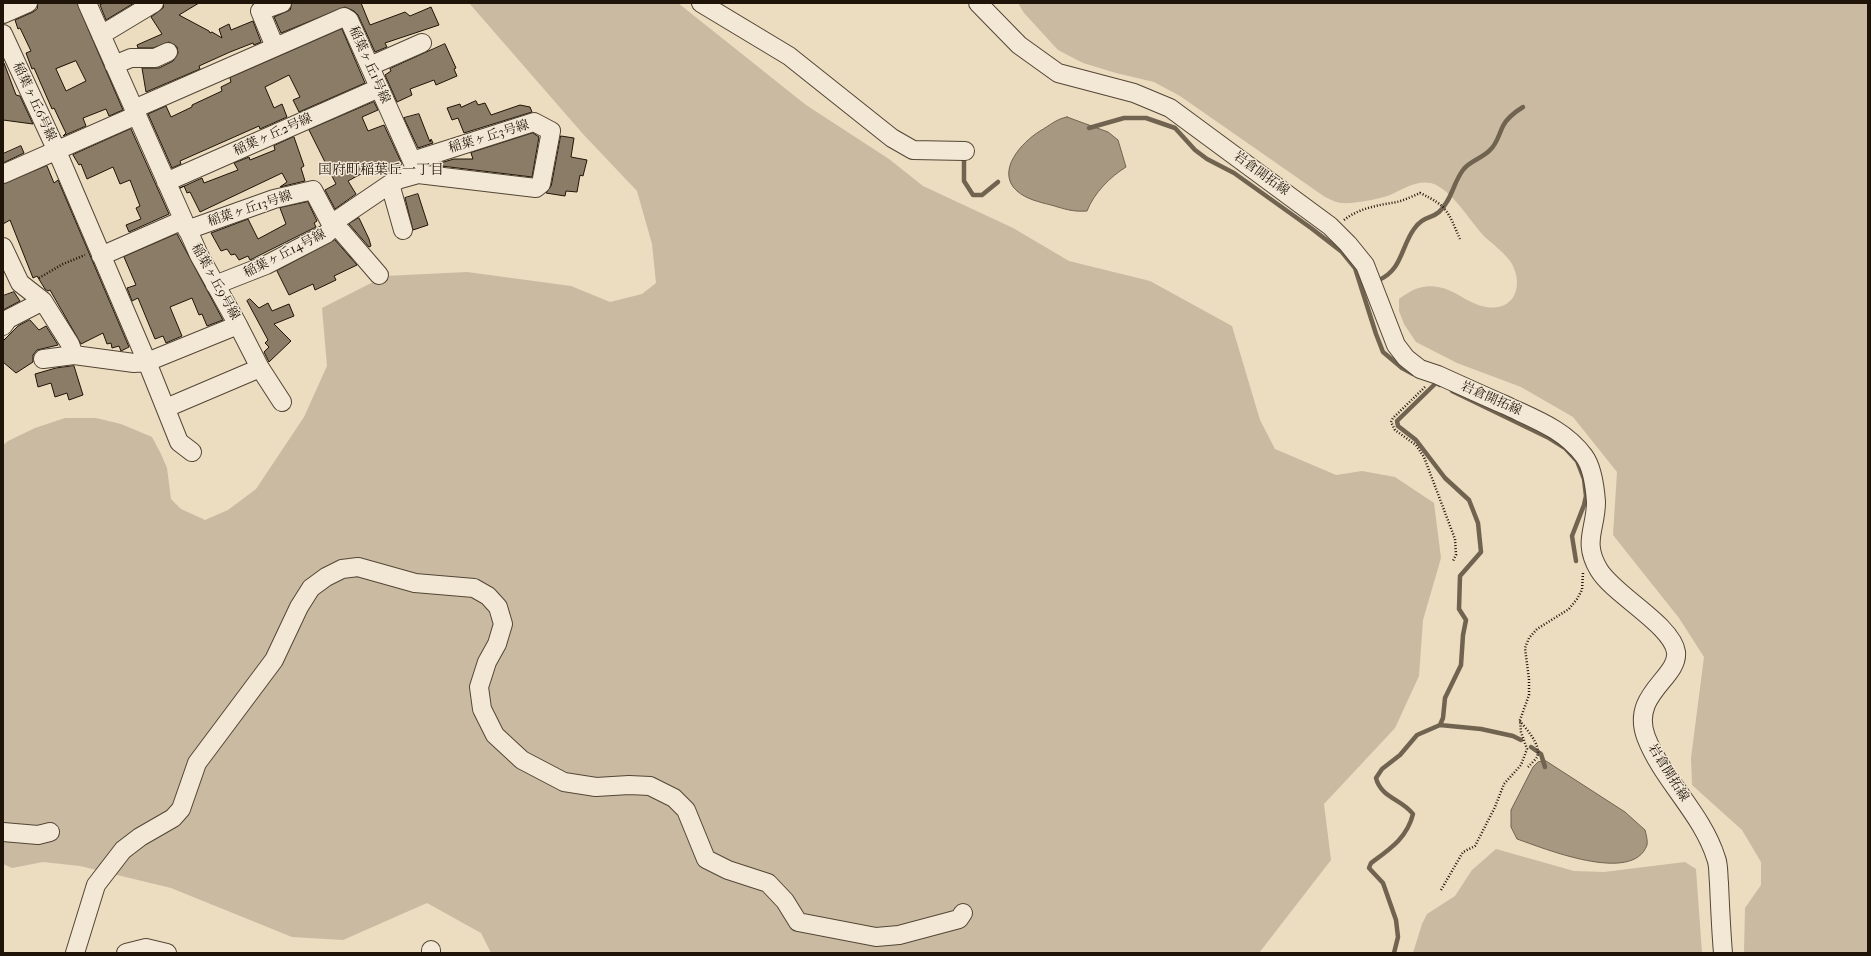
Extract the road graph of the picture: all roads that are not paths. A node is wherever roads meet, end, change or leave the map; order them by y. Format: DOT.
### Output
graph roads {
  1 [pos="28,3"];
  2 [pos="87,3"];
  3 [pos="154,3"];
  4 [pos="282,3"];
  5 [pos="702,3"];
  6 [pos="978,3"];
  7 [pos="3,14"];
  8 [pos="3,34"];
  9 [pos="101,35"];
  10 [pos="423,44"];
  11 [pos="275,47"];
  12 [pos="168,52"];
  13 [pos="8,58"];
  14 [pos="114,65"];
  15 [pos="370,66"];
  16 [pos="380,88"];
  17 [pos="135,112"];
  18 [pos="56,149"];
  19 [pos="965,151"];
  20 [pos="415,167"];
  21 [pos="3,174"];
  22 [pos="166,182"];
  23 [pos="390,184"];
  24 [pos="313,190"];
  25 [pos="185,225"];
  26 [pos="335,226"];
  27 [pos="403,230"];
  28 [pos="3,248"];
  29 [pos="93,255"];
  30 [pos="379,275"];
  31 [pos="215,284"];
  32 [pos="43,301"];
  33 [pos="238,325"];
  34 [pos="3,326"];
  35 [pos="74,355"];
  36 [pos="43,359"];
  37 [pos="147,362"];
  38 [pos="260,368"];
  39 [pos="282,402"];
  40 [pos="166,408"];
  41 [pos="192,452"];
  42 [pos="3,832"];
  43 [pos="50,832"];
  44 [pos="963,913"];
  45 [pos="75,953"];
  46 [pos="126,953"];
  47 [pos="167,953"];
  48 [pos="1723,953"];
  1 -- 7 [label="street"];
  2 -- 9 [label="street, 稲葉ヶ丘9号線"];
  3 -- 9 [label="street"];
  4 -- 11 [label="street"];
  5 -- 19 [label="street"];
  6 -- 48 [label="street, 岩倉開拓線"];
  8 -- 13 [label="street, 稲葉ヶ丘6号線"];
  9 -- 14 [label="street, 稲葉ヶ丘9号線"];
  10 -- 15 [label="street"];
  11 -- 15 [label="street, 稲葉ヶ丘1号線"];
  11 -- 17 [label="street, 稲葉ヶ丘1号線"];
  12 -- 14 [label="street"];
  13 -- 18 [label="street, 稲葉ヶ丘6号線"];
  14 -- 17 [label="street, 稲葉ヶ丘9号線"];
  15 -- 16 [label="street, 稲葉ヶ丘1号線"];
  16 -- 20 [label="street, 稲葉ヶ丘1号線"];
  16 -- 22 [label="street, 稲葉ヶ丘2号線"];
  17 -- 18 [label="street, 稲葉ヶ丘1号線"];
  17 -- 22 [label="street, 稲葉ヶ丘9号線"];
  18 -- 21 [label="street, 稲葉ヶ丘1号線"];
  18 -- 29 [label="street"];
  20 -- 20 [label="street, 稲葉ヶ丘3号線"];
  20 -- 23 [label="street"];
  22 -- 25 [label="street, 稲葉ヶ丘9号線"];
  23 -- 26 [label="street"];
  23 -- 27 [label="street"];
  24 -- 25 [label="street, 稲葉ヶ丘13号線"];
  24 -- 26 [label="street, 稲葉ヶ丘14号線"];
  25 -- 29 [label="street, 稲葉ヶ丘13号線"];
  25 -- 31 [label="street, 稲葉ヶ丘9号線"];
  26 -- 30 [label="street"];
  26 -- 31 [label="street, 稲葉ヶ丘14号線"];
  28 -- 32 [label="street"];
  29 -- 37 [label="street"];
  31 -- 33 [label="street, 稲葉ヶ丘9号線"];
  32 -- 34 [label="street"];
  32 -- 35 [label="street"];
  33 -- 37 [label="street, 稲葉ヶ丘9号線"];
  33 -- 38 [label="street"];
  35 -- 36 [label="street"];
  35 -- 37 [label="street"];
  37 -- 40 [label="street"];
  38 -- 39 [label="street"];
  38 -- 40 [label="street"];
  40 -- 41 [label="street"];
  42 -- 43 [label="street"];
  44 -- 45 [label="street"];
  46 -- 47 [label="street"];
}
